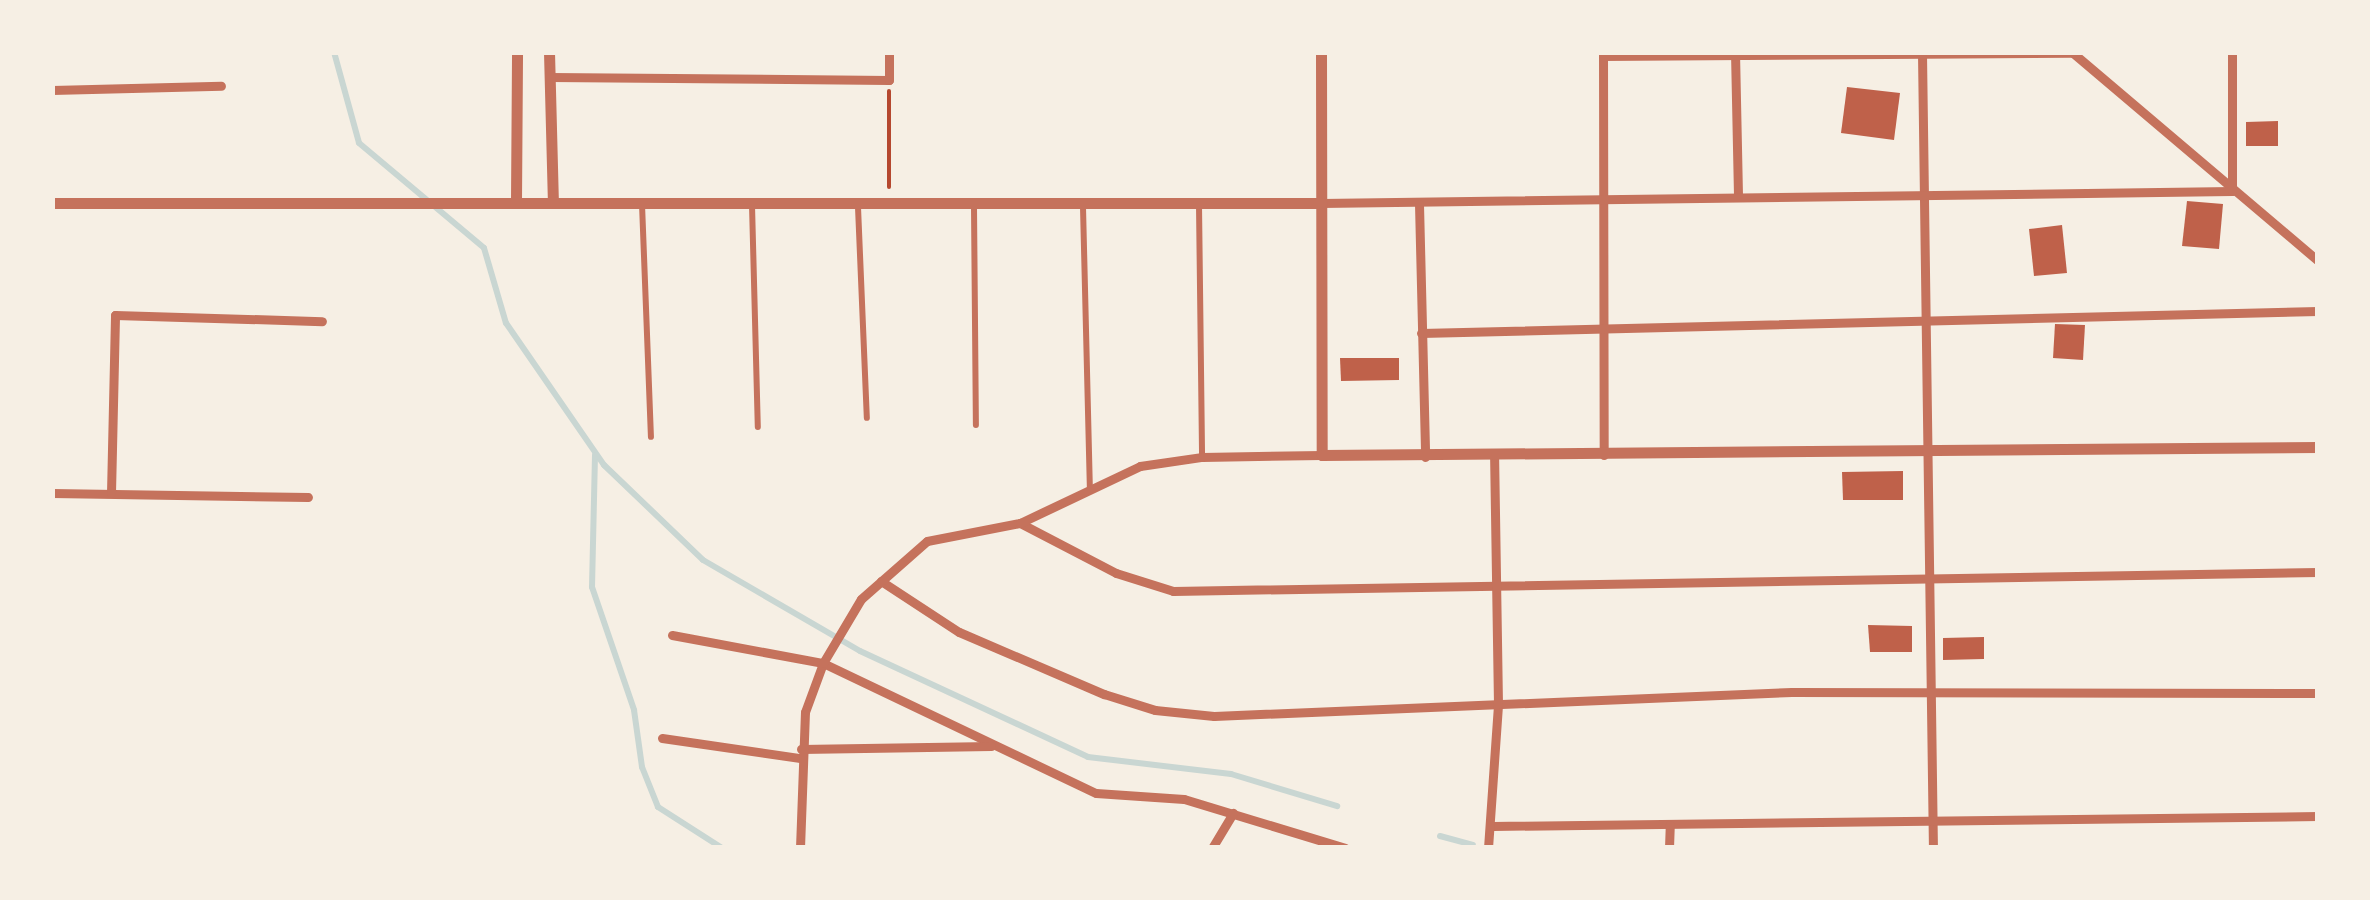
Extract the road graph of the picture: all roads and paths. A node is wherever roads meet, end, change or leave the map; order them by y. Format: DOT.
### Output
graph roads {
  1 [pos="516,52"];
  2 [pos="549,52"];
  3 [pos="889,52"];
  4 [pos="1321,52"];
  5 [pos="2232,52"];
  6 [pos="2073,53"];
  7 [pos="1604,54"];
  8 [pos="1735,54"];
  9 [pos="1922,54"];
  10 [pos="550,77"];
  11 [pos="889,80"];
  12 [pos="221,86"];
  13 [pos="52,90"];
  14 [pos="2232,191"];
  15 [pos="1924,195"];
  16 [pos="1738,197"];
  17 [pos="1604,200"];
  18 [pos="516,201"];
  19 [pos="553,201"];
  20 [pos="642,202"];
  21 [pos="52,203"];
  22 [pos="752,204"];
  23 [pos="1321,204"];
  24 [pos="1419,204"];
  25 [pos="858,206"];
  26 [pos="888,206"];
  27 [pos="1199,206"];
  28 [pos="974,207"];
  29 [pos="1082,207"];
  30 [pos="2318,261"];
  31 [pos="2318,311"];
  32 [pos="1925,319"];
  33 [pos="322,321"];
  34 [pos="1604,329"];
  35 [pos="1421,333"];
  36 [pos="867,418"];
  37 [pos="976,426"];
  38 [pos="758,427"];
  39 [pos="651,437"];
  40 [pos="2318,447"];
  41 [pos="1928,450"];
  42 [pos="1322,454"];
  43 [pos="1604,456"];
  44 [pos="1202,457"];
  45 [pos="1425,457"];
  46 [pos="1494,458"];
  47 [pos="1090,490"];
  48 [pos="52,492"];
  49 [pos="112,493"];
  50 [pos="308,497"];
  51 [pos="1020,523"];
  52 [pos="2318,572"];
  53 [pos="1931,574"];
  54 [pos="881,581"];
  55 [pos="1496,584"];
  56 [pos="672,634"];
  57 [pos="823,663"];
  58 [pos="1934,692"];
  59 [pos="2318,693"];
  60 [pos="1498,704"];
  61 [pos="662,738"];
  62 [pos="994,746"];
  63 [pos="800,753"];
  64 [pos="1233,813"];
  65 [pos="2318,816"];
  66 [pos="1933,824"];
  67 [pos="1670,825"];
  68 [pos="1493,826"];
  69 [pos="800,848"];
  70 [pos="1212,848"];
  71 [pos="1345,848"];
  72 [pos="1488,848"];
  73 [pos="1669,848"];
  74 [pos="1934,848"];
  1 -- 18 [label="street"];
  2 -- 10 [label="street"];
  3 -- 11 [label="street"];
  4 -- 23 [label="street"];
  5 -- 14 [label="street"];
  6 -- 9 [label="street"];
  6 -- 14 [label="street"];
  7 -- 8 [label="street"];
  7 -- 17 [label="street"];
  8 -- 9 [label="street"];
  8 -- 16 [label="street"];
  9 -- 15 [label="street"];
  10 -- 11 [label="street"];
  10 -- 19 [label="street"];
  11 -- 26 [label="path"];
  12 -- 13 [label="street"];
  14 -- 15 [label="street"];
  14 -- 30 [label="street"];
  15 -- 16 [label="street"];
  15 -- 32 [label="street"];
  16 -- 17 [label="street"];
  17 -- 24 [label="street"];
  17 -- 34 [label="street"];
  18 -- 19 [label="street"];
  18 -- 21 [label="street"];
  19 -- 20 [label="street"];
  20 -- 22 [label="street"];
  20 -- 39 [label="street"];
  22 -- 25 [label="street"];
  22 -- 38 [label="street"];
  23 -- 24 [label="street"];
  23 -- 27 [label="street"];
  23 -- 42 [label="street"];
  24 -- 35 [label="street"];
  25 -- 26 [label="street"];
  25 -- 36 [label="street"];
  26 -- 28 [label="street"];
  27 -- 29 [label="street"];
  27 -- 44 [label="street"];
  28 -- 29 [label="street"];
  28 -- 37 [label="street"];
  29 -- 47 [label="street"];
  31 -- 32 [label="street"];
  32 -- 34 [label="street"];
  32 -- 41 [label="street"];
  33 -- 49 [label="street"];
  34 -- 35 [label="street"];
  34 -- 43 [label="street"];
  35 -- 45 [label="street"];
  40 -- 41 [label="street"];
  41 -- 43 [label="street"];
  41 -- 53 [label="street"];
  42 -- 44 [label="street"];
  42 -- 45 [label="street"];
  43 -- 46 [label="street"];
  44 -- 47 [label="street"];
  45 -- 46 [label="street"];
  46 -- 55 [label="street"];
  47 -- 51 [label="street"];
  48 -- 49 [label="street"];
  49 -- 50 [label="street"];
  51 -- 54 [label="street"];
  51 -- 55 [label="street"];
  52 -- 53 [label="street"];
  53 -- 55 [label="street"];
  53 -- 58 [label="street"];
  54 -- 57 [label="street"];
  54 -- 60 [label="street"];
  55 -- 60 [label="street"];
  56 -- 57 [label="street"];
  57 -- 62 [label="street"];
  57 -- 63 [label="street"];
  58 -- 59 [label="street"];
  58 -- 60 [label="street"];
  58 -- 66 [label="street"];
  60 -- 68 [label="street"];
  61 -- 63 [label="street"];
  62 -- 63 [label="street"];
  62 -- 64 [label="street"];
  63 -- 69 [label="street"];
  64 -- 70 [label="street"];
  64 -- 71 [label="street"];
  65 -- 66 [label="street"];
  66 -- 67 [label="street"];
  66 -- 74 [label="street"];
  67 -- 68 [label="street"];
  67 -- 73 [label="street"];
  68 -- 72 [label="street"];
}
